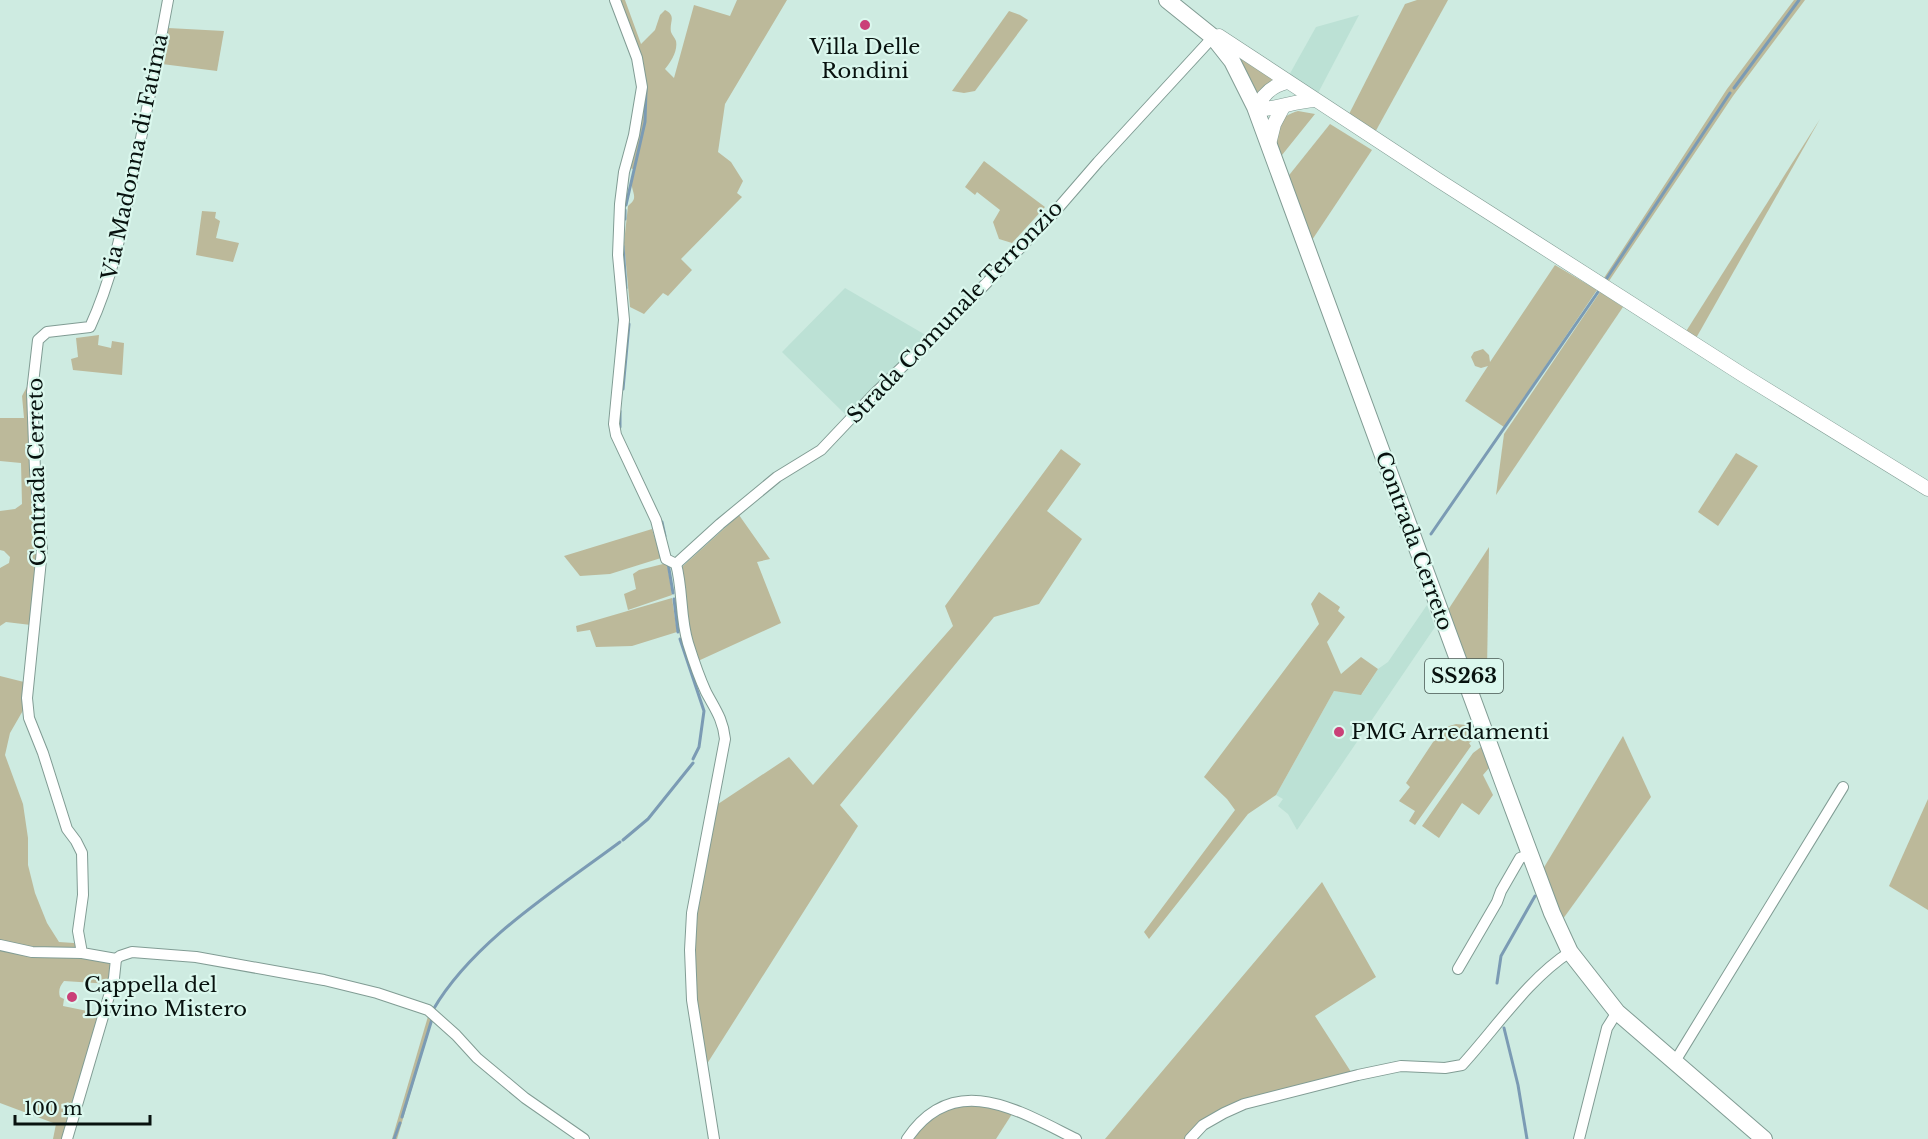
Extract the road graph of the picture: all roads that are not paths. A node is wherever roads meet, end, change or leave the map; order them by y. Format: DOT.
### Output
graph roads {
  1 [pos="168,0"];
  2 [pos="615,0"];
  3 [pos="1167,0"];
  4 [pos="1213,37"];
  5 [pos="1287,82"];
  6 [pos="1315,100"];
  7 [pos="1283,107"];
  8 [pos="1256,110"];
  9 [pos="1269,144"];
  10 [pos="38,340"];
  11 [pos="1928,489"];
  12 [pos="676,564"];
  13 [pos="1843,787"];
  14 [pos="1530,854"];
  15 [pos="0,945"];
  16 [pos="82,952"];
  17 [pos="1570,952"];
  18 [pos="116,959"];
  19 [pos="1458,969"];
  20 [pos="1617,1012"];
  21 [pos="1674,1063"];
  22 [pos="67,1139"];
  23 [pos="584,1139"];
  24 [pos="714,1139"];
  25 [pos="907,1139"];
  26 [pos="1076,1139"];
  27 [pos="1190,1139"];
  28 [pos="1579,1139"];
  29 [pos="1764,1139"];
  1 -- 10 [label="street, Via Madonna di Fatima"];
  2 -- 12 [label="street"];
  3 -- 4 [label="main road, SS263"];
  4 -- 5 [label="street"];
  4 -- 8 [label="main road, SS263"];
  4 -- 12 [label="street, Strada Comunale Terronzio"];
  5 -- 6 [label="street"];
  5 -- 8 [label="street"];
  6 -- 7 [label="street"];
  6 -- 11 [label="street"];
  7 -- 8 [label="street"];
  7 -- 9 [label="street"];
  8 -- 9 [label="main road, SS263"];
  9 -- 14 [label="main road, Contrada Cerreto / SS263"];
  10 -- 16 [label="street, Contrada Cerreto"];
  12 -- 24 [label="street"];
  13 -- 21 [label="street"];
  14 -- 17 [label="main road, Contrada Cerreto / SS263"];
  14 -- 19 [label="street"];
  15 -- 16 [label="street"];
  16 -- 18 [label="street"];
  17 -- 20 [label="main road, Contrada Cerreto / SS263"];
  17 -- 27 [label="street"];
  18 -- 22 [label="street"];
  18 -- 23 [label="street"];
  20 -- 21 [label="main road, Contrada Cerreto / SS263"];
  20 -- 28 [label="street"];
  21 -- 29 [label="main road, Contrada Cerreto / SS263"];
  25 -- 26 [label="street"];
}
